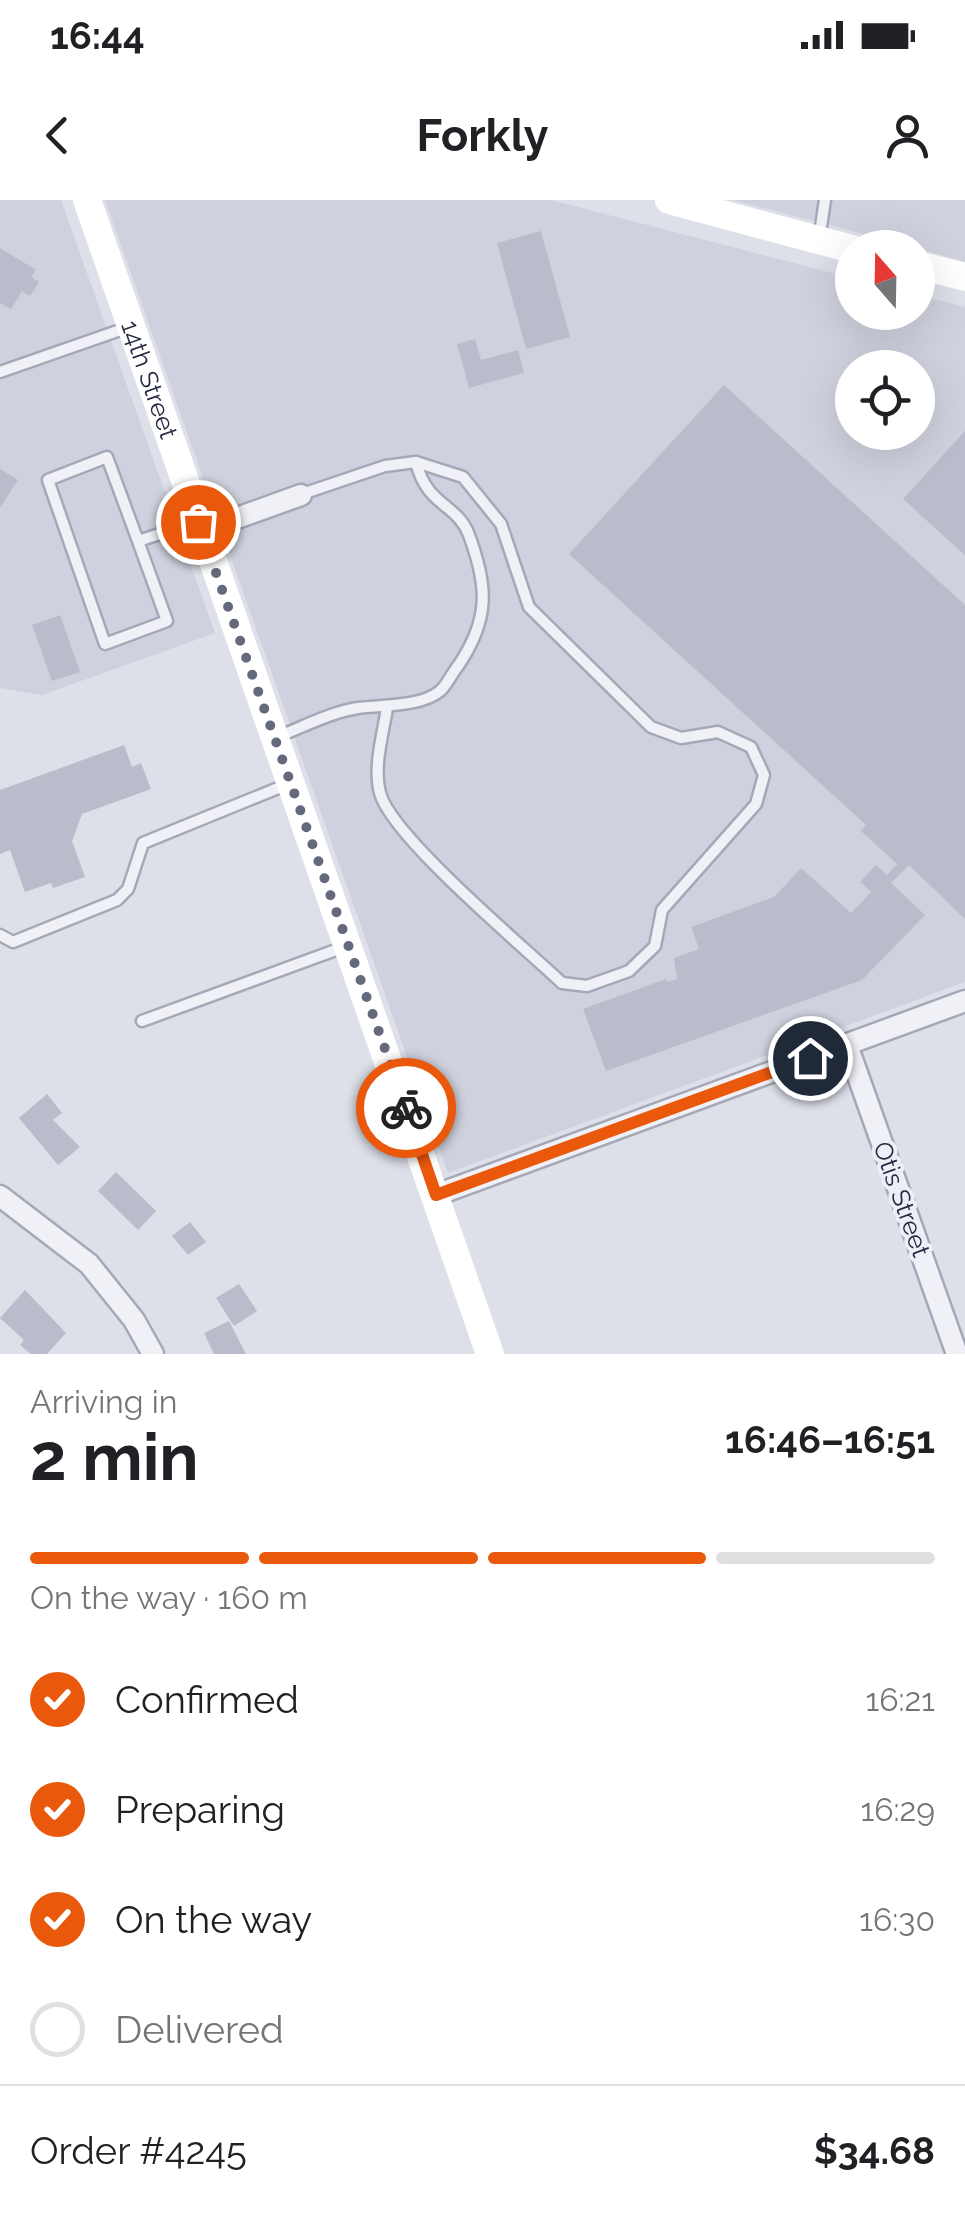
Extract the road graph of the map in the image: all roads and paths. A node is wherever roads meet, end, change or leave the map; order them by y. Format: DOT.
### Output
graph roads {
  1 [pos="87,200"];
  2 [pos="670,200"];
  3 [pos="825,200"];
  4 [pos="819,241"];
  5 [pos="835,245"];
  6 [pos="935,269"];
  7 [pos="965,277"];
  8 [pos="130,326"];
  9 [pos="0,372"];
  10 [pos="416,462"];
  11 [pos="301,494"];
  12 [pos="199,526"];
  13 [pos="138,541"];
  14 [pos="386,708"];
  15 [pos="273,738"];
  16 [pos="289,784"];
  17 [pos="0,936"];
  18 [pos="350,945"];
  19 [pos="965,1000"];
  20 [pos="142,1021"];
  21 [pos="847,1045"];
  22 [pos="436,1195"];
  23 [pos="0,1196"];
  24 [pos="154,1354"];
  25 [pos="490,1354"];
  26 [pos="957,1354"];
  1 -- 8 [label="street, 14th Street"];
  2 -- 4 [label="street"];
  3 -- 4 [label="lane"];
  4 -- 5 [label="street"];
  6 -- 7 [label="street"];
  8 -- 9 [label="lane"];
  8 -- 12 [label="street, 14th Street"];
  10 -- 11 [label="lane"];
  10 -- 14 [label="lane"];
  10 -- 14 [label="lane"];
  11 -- 12 [label="street"];
  12 -- 13 [label="lane"];
  12 -- 15 [label="street, 14th Street"];
  13 -- 13 [label="lane"];
  14 -- 15 [label="lane"];
  15 -- 16 [label="street, 14th Street"];
  16 -- 17 [label="lane"];
  16 -- 18 [label="street, 14th Street"];
  18 -- 20 [label="lane"];
  18 -- 22 [label="street, 14th Street"];
  19 -- 21 [label="street"];
  21 -- 22 [label="street"];
  21 -- 26 [label="street, Otis Street"];
  22 -- 25 [label="street, 14th Street"];
  23 -- 24 [label="street"];
}
